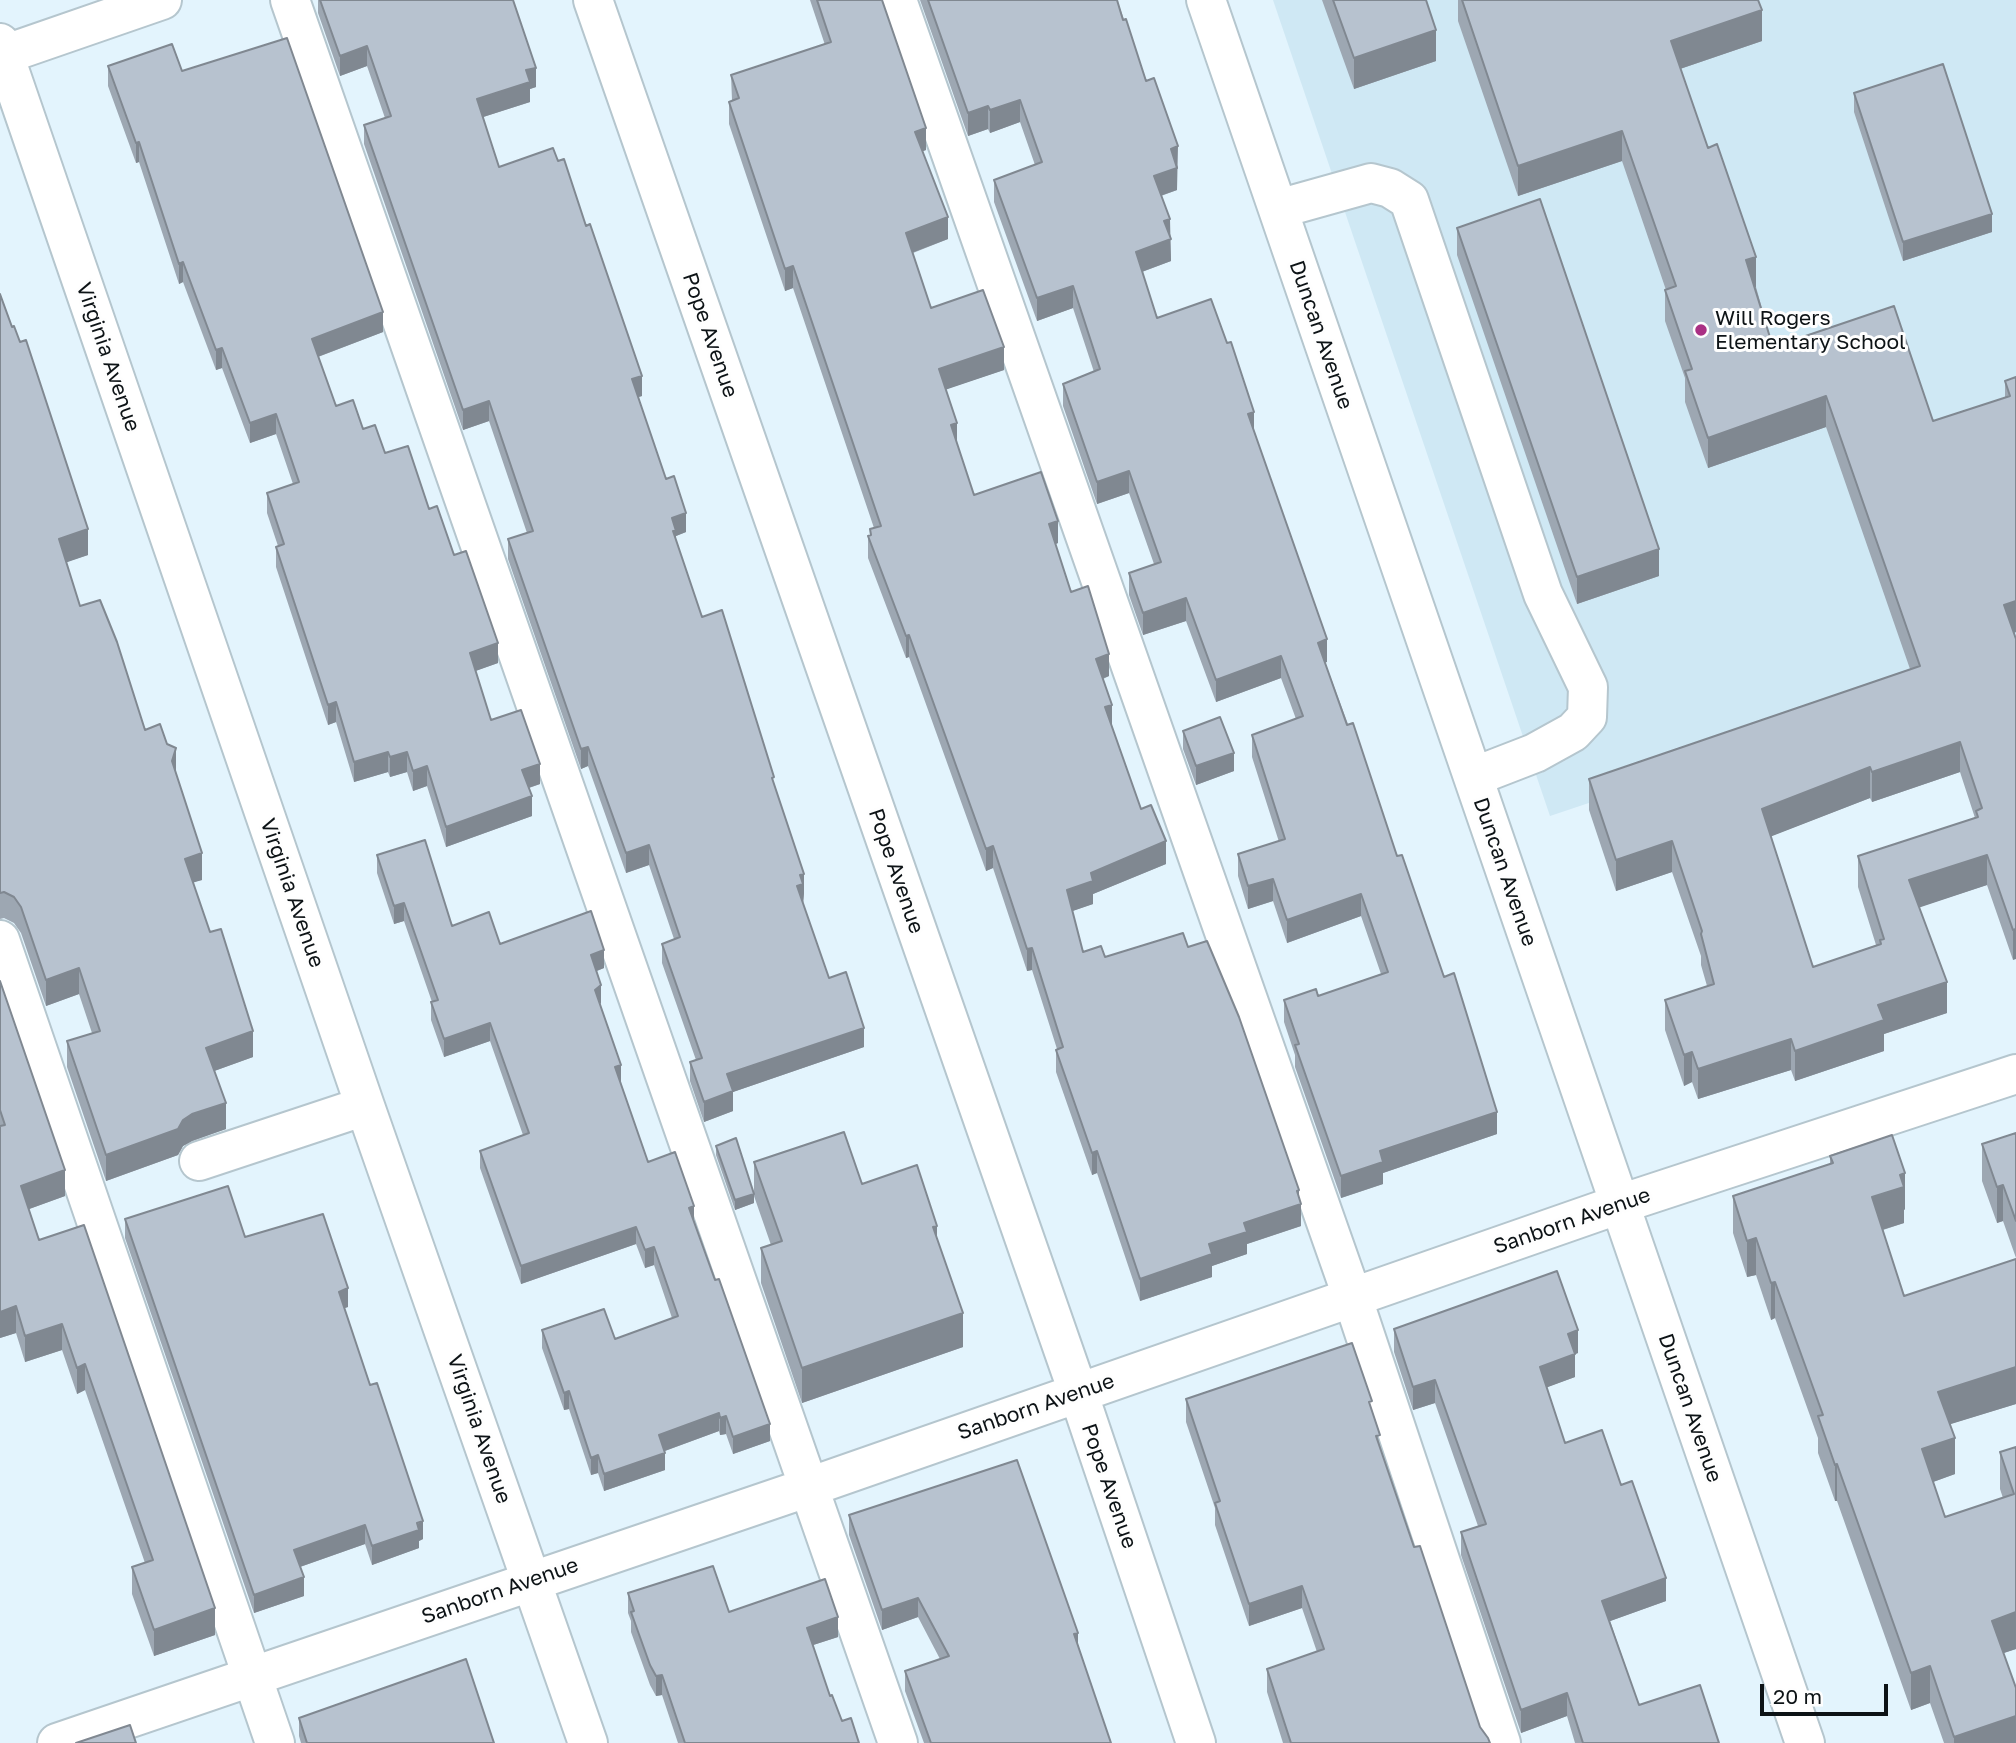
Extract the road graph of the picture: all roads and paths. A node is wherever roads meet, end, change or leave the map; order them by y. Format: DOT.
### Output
graph roads {
  1 [pos="162,0"];
  2 [pos="290,0"];
  3 [pos="593,0"];
  4 [pos="897,0"];
  5 [pos="1206,0"];
  6 [pos="1,51"];
  7 [pos="1278,209"];
  8 [pos="1473,777"];
  9 [pos="0,940"];
  10 [pos="2016,1074"];
  11 [pos="365,1106"];
  12 [pos="199,1161"];
  13 [pos="1620,1204"];
  14 [pos="1352,1296"];
  15 [pos="1078,1392"];
  16 [pos="809,1487"];
  17 [pos="532,1580"];
  18 [pos="252,1676"];
  19 [pos="57,1743"];
  20 [pos="275,1743"];
  21 [pos="588,1743"];
  22 [pos="898,1743"];
  23 [pos="1196,1743"];
  24 [pos="1501,1743"];
  25 [pos="1805,1743"];
  1 -- 6 [label="street"];
  2 -- 16 [label="street"];
  3 -- 15 [label="street, Pope Avenue"];
  4 -- 14 [label="street"];
  5 -- 7 [label="street, Duncan Avenue"];
  6 -- 11 [label="street, Virginia Avenue"];
  7 -- 8 [label="street, Duncan Avenue"];
  7 -- 8 [label="street"];
  8 -- 13 [label="street, Duncan Avenue"];
  9 -- 18 [label="street"];
  10 -- 13 [label="street, Sanborn Avenue"];
  11 -- 12 [label="street"];
  11 -- 17 [label="street, Virginia Avenue"];
  13 -- 14 [label="street, Sanborn Avenue"];
  13 -- 25 [label="street, Duncan Avenue"];
  14 -- 15 [label="street, Sanborn Avenue"];
  14 -- 24 [label="street"];
  15 -- 16 [label="street, Sanborn Avenue"];
  15 -- 23 [label="street, Pope Avenue"];
  16 -- 17 [label="street, Sanborn Avenue"];
  16 -- 22 [label="street"];
  17 -- 18 [label="street, Sanborn Avenue"];
  17 -- 21 [label="street, Virginia Avenue"];
  18 -- 19 [label="street, Sanborn Avenue"];
  18 -- 20 [label="street"];
}
